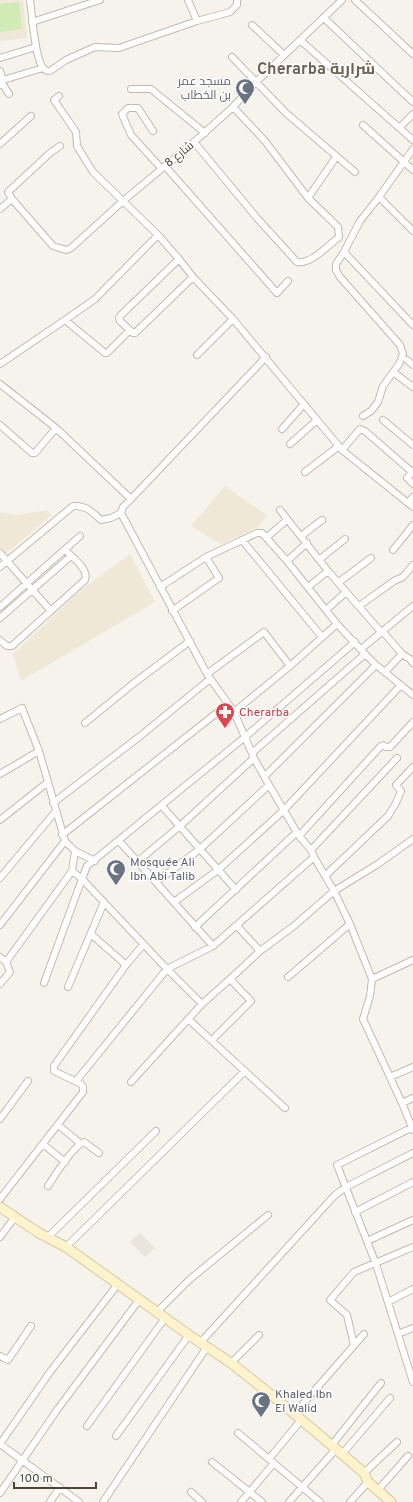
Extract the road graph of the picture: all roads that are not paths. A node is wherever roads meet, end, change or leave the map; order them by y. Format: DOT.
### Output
graph roads {
  1 [pos="30,0"];
  2 [pos="100,0"];
  3 [pos="188,0"];
  4 [pos="237,0"];
  5 [pos="342,0"];
  6 [pos="355,0"];
  7 [pos="324,18"];
  8 [pos="197,21"];
  9 [pos="32,22"];
  10 [pos="252,25"];
  11 [pos="300,40"];
  12 [pos="36,47"];
  13 [pos="413,54"];
  14 [pos="284,55"];
  15 [pos="232,57"];
  16 [pos="0,58"];
  17 [pos="43,68"];
  18 [pos="0,71"];
  19 [pos="256,82"];
  20 [pos="2,83"];
  21 [pos="131,89"];
  22 [pos="9,94"];
  23 [pos="59,96"];
  24 [pos="413,102"];
  25 [pos="233,107"];
  26 [pos="413,114"];
  27 [pos="31,116"];
  28 [pos="363,125"];
  29 [pos="399,128"];
  30 [pos="153,131"];
  31 [pos="205,133"];
  32 [pos="413,140"];
  33 [pos="194,142"];
  34 [pos="0,144"];
  35 [pos="60,146"];
  36 [pos="413,149"];
  37 [pos="336,157"];
  38 [pos="403,161"];
  39 [pos="163,167"];
  40 [pos="413,170"];
  41 [pos="355,172"];
  42 [pos="308,198"];
  43 [pos="379,198"];
  44 [pos="12,199"];
  45 [pos="123,201"];
  46 [pos="0,209"];
  47 [pos="413,231"];
  48 [pos="158,235"];
  49 [pos="344,252"];
  50 [pos="180,259"];
  51 [pos="193,277"];
  52 [pos="288,281"];
  53 [pos="233,319"];
  54 [pos="65,320"];
  55 [pos="413,325"];
  56 [pos="130,330"];
  57 [pos="197,355"];
  58 [pos="266,357"];
  59 [pos="407,360"];
  60 [pos="0,364"];
  61 [pos="413,365"];
  62 [pos="397,374"];
  63 [pos="0,384"];
  64 [pos="413,387"];
  65 [pos="304,404"];
  66 [pos="363,416"];
  67 [pos="317,420"];
  68 [pos="383,420"];
  69 [pos="0,425"];
  70 [pos="56,428"];
  71 [pos="282,429"];
  72 [pos="290,444"];
  73 [pos="413,445"];
  74 [pos="340,448"];
  75 [pos="413,471"];
  76 [pos="305,472"];
  77 [pos="413,484"];
  78 [pos="413,497"];
  79 [pos="131,499"];
  80 [pos="410,505"];
  81 [pos="280,510"];
  82 [pos="121,513"];
  83 [pos="287,520"];
  84 [pos="322,520"];
  85 [pos="413,525"];
  86 [pos="80,536"];
  87 [pos="301,536"];
  88 [pos="267,537"];
  89 [pos="345,539"];
  90 [pos="242,540"];
  91 [pos="308,543"];
  92 [pos="65,550"];
  93 [pos="393,550"];
  94 [pos="0,553"];
  95 [pos="71,556"];
  96 [pos="206,557"];
  97 [pos="371,558"];
  98 [pos="320,559"];
  99 [pos="7,561"];
  100 [pos="287,561"];
  101 [pos="413,565"];
  102 [pos="0,567"];
  103 [pos="328,571"];
  104 [pos="339,582"];
  105 [pos="27,583"];
  106 [pos="160,587"];
  107 [pos="308,587"];
  108 [pos="32,590"];
  109 [pos="346,592"];
  110 [pos="359,606"];
  111 [pos="413,606"];
  112 [pos="0,607"];
  113 [pos="50,610"];
  114 [pos="326,610"];
  115 [pos="172,611"];
  116 [pos="0,618"];
  117 [pos="337,624"];
  118 [pos="381,632"];
  119 [pos="322,637"];
  120 [pos="0,640"];
  121 [pos="190,641"];
  122 [pos="355,642"];
  123 [pos="363,651"];
  124 [pos="402,654"];
  125 [pos="412,659"];
  126 [pos="290,666"];
  127 [pos="376,666"];
  128 [pos="385,672"];
  129 [pos="209,676"];
  130 [pos="401,685"];
  131 [pos="412,692"];
  132 [pos="228,704"];
  133 [pos="234,712"];
  134 [pos="0,719"];
  135 [pos="413,722"];
  136 [pos="85,723"];
  137 [pos="245,737"];
  138 [pos="39,751"];
  139 [pos="253,756"];
  140 [pos="397,758"];
  141 [pos="413,767"];
  142 [pos="0,774"];
  143 [pos="265,776"];
  144 [pos="48,782"];
  145 [pos="269,785"];
  146 [pos="53,803"];
  147 [pos="162,806"];
  148 [pos="284,810"];
  149 [pos="56,811"];
  150 [pos="0,820"];
  151 [pos="180,826"];
  152 [pos="298,834"];
  153 [pos="62,835"];
  154 [pos="413,838"];
  155 [pos="65,841"];
  156 [pos="119,841"];
  157 [pos="200,849"];
  158 [pos="75,851"];
  159 [pos="312,854"];
  160 [pos="94,860"];
  161 [pos="137,862"];
  162 [pos="218,870"];
  163 [pos="72,871"];
  164 [pos="326,875"];
  165 [pos="0,878"];
  166 [pos="82,878"];
  167 [pos="156,882"];
  168 [pos="236,890"];
  169 [pos="334,890"];
  170 [pos="104,902"];
  171 [pos="174,902"];
  172 [pos="350,924"];
  173 [pos="0,925"];
  174 [pos="237,926"];
  175 [pos="195,927"];
  176 [pos="91,934"];
  177 [pos="144,945"];
  178 [pos="213,946"];
  179 [pos="260,951"];
  180 [pos="0,957"];
  181 [pos="413,960"];
  182 [pos="6,962"];
  183 [pos="126,965"];
  184 [pos="167,970"];
  185 [pos="288,977"];
  186 [pos="230,979"];
  187 [pos="372,979"];
  188 [pos="44,983"];
  189 [pos="0,984"];
  190 [pos="68,986"];
  191 [pos="202,1004"];
  192 [pos="188,1019"];
  193 [pos="212,1040"];
  194 [pos="413,1067"];
  195 [pos="245,1071"];
  196 [pos="390,1077"];
  197 [pos="28,1081"];
  198 [pos="76,1081"];
  199 [pos="131,1082"];
  200 [pos="413,1098"];
  201 [pos="402,1103"];
  202 [pos="284,1108"];
  203 [pos="0,1119"];
  204 [pos="58,1125"];
  205 [pos="413,1128"];
  206 [pos="156,1131"];
  207 [pos="80,1143"];
  208 [pos="43,1144"];
  209 [pos="99,1153"];
  210 [pos="413,1153"];
  211 [pos="65,1162"];
  212 [pos="413,1182"];
  213 [pos="48,1186"];
  214 [pos="346,1187"];
  215 [pos="0,1199"];
  216 [pos="0,1207"];
  217 [pos="356,1212"];
  218 [pos="268,1215"];
  219 [pos="15,1217"];
  220 [pos="413,1220"];
  221 [pos="0,1237"];
  222 [pos="48,1237"];
  223 [pos="367,1241"];
  224 [pos="66,1247"];
  225 [pos="413,1248"];
  226 [pos="376,1264"];
  227 [pos="118,1284"];
  228 [pos="413,1289"];
  229 [pos="139,1300"];
  230 [pos="388,1302"];
  231 [pos="157,1312"];
  232 [pos="165,1318"];
  233 [pos="31,1326"];
  234 [pos="413,1328"];
  235 [pos="364,1334"];
  236 [pos="398,1334"];
  237 [pos="189,1335"];
  238 [pos="259,1335"];
  239 [pos="203,1345"];
  240 [pos="354,1345"];
  241 [pos="0,1356"];
  242 [pos="231,1363"];
  243 [pos="413,1381"];
  244 [pos="381,1383"];
  245 [pos="390,1398"];
  246 [pos="298,1417"];
  247 [pos="87,1426"];
  248 [pos="238,1433"];
  249 [pos="116,1436"];
  250 [pos="397,1442"];
  251 [pos="0,1444"];
  252 [pos="336,1449"];
  253 [pos="408,1456"];
  254 [pos="23,1460"];
  255 [pos="271,1461"];
  256 [pos="212,1462"];
  257 [pos="366,1478"];
  258 [pos="60,1487"];
  259 [pos="302,1487"];
  260 [pos="378,1490"];
  261 [pos="191,1492"];
  262 [pos="250,1492"];
  263 [pos="0,1493"];
  264 [pos="50,1502"];
  265 [pos="79,1502"];
  266 [pos="103,1502"];
  267 [pos="202,1502"];
  268 [pos="241,1502"];
  269 [pos="262,1502"];
  270 [pos="289,1502"];
  271 [pos="320,1502"];
  272 [pos="350,1502"];
  273 [pos="391,1502"];
  1 -- 9 [label="street"];
  2 -- 9 [label="street"];
  3 -- 8 [label="street"];
  4 -- 8 [label="street"];
  5 -- 7 [label="street, شارع 8"];
  6 -- 13 [label="street"];
  7 -- 11 [label="street, شارع 8"];
  7 -- 24 [label="street"];
  8 -- 17 [label="street"];
  9 -- 12 [label="street"];
  10 -- 14 [label="street"];
  11 -- 14 [label="street, شارع 8"];
  11 -- 29 [label="street"];
  12 -- 16 [label="street"];
  12 -- 17 [label="street"];
  14 -- 19 [label="street, شارع 8"];
  15 -- 19 [label="street"];
  17 -- 20 [label="street"];
  18 -- 20 [label="street"];
  19 -- 25 [label="street, شارع 8"];
  19 -- 37 [label="street"];
  20 -- 22 [label="street"];
  21 -- 31 [label="street"];
  23 -- 45 [label="street"];
  25 -- 31 [label="street, شارع 8"];
  25 -- 42 [label="street"];
  26 -- 29 [label="street"];
  27 -- 34 [label="street"];
  28 -- 38 [label="street"];
  29 -- 32 [label="street"];
  30 -- 39 [label="street"];
  31 -- 33 [label="street, شارع 8"];
  33 -- 39 [label="street, شارع 8"];
  33 -- 42 [label="street"];
  35 -- 44 [label="street"];
  36 -- 38 [label="street"];
  37 -- 41 [label="street"];
  37 -- 42 [label="street"];
  38 -- 40 [label="street"];
  38 -- 43 [label="street"];
  39 -- 45 [label="street, شارع 8"];
  39 -- 52 [label="street"];
  43 -- 47 [label="street"];
  43 -- 49 [label="street"];
  44 -- 45 [label="street, شارع 8"];
  44 -- 46 [label="street"];
  45 -- 48 [label="street"];
  48 -- 50 [label="street"];
  48 -- 54 [label="street"];
  49 -- 55 [label="street"];
  49 -- 66 [label="street"];
  50 -- 51 [label="street"];
  50 -- 56 [label="street"];
  51 -- 53 [label="street"];
  51 -- 56 [label="street"];
  53 -- 57 [label="street"];
  53 -- 58 [label="street"];
  54 -- 56 [label="street"];
  54 -- 60 [label="street"];
  58 -- 65 [label="street"];
  58 -- 79 [label="street"];
  59 -- 61 [label="street"];
  62 -- 64 [label="street"];
  63 -- 70 [label="street"];
  65 -- 67 [label="street"];
  65 -- 71 [label="street"];
  67 -- 72 [label="street"];
  67 -- 74 [label="street"];
  68 -- 73 [label="street"];
  69 -- 70 [label="street"];
  70 -- 79 [label="street"];
  74 -- 75 [label="street"];
  74 -- 76 [label="street"];
  74 -- 80 [label="street"];
  75 -- 77 [label="street"];
  78 -- 80 [label="street"];
  79 -- 82 [label="street"];
  81 -- 83 [label="street"];
  82 -- 99 [label="street"];
  82 -- 106 [label="street"];
  83 -- 87 [label="street"];
  83 -- 88 [label="street"];
  84 -- 87 [label="street"];
  85 -- 93 [label="street"];
  86 -- 92 [label="street"];
  87 -- 91 [label="street"];
  88 -- 90 [label="street"];
  88 -- 100 [label="street"];
  89 -- 98 [label="street"];
  90 -- 96 [label="street"];
  90 -- 119 [label="street"];
  91 -- 98 [label="street"];
  91 -- 100 [label="street"];
  92 -- 95 [label="street"];
  92 -- 105 [label="street"];
  94 -- 99 [label="street"];
  95 -- 108 [label="street"];
  95 -- 113 [label="street"];
  96 -- 106 [label="street"];
  96 -- 115 [label="street"];
  97 -- 104 [label="street"];
  98 -- 103 [label="street"];
  99 -- 102 [label="street"];
  99 -- 105 [label="street"];
  100 -- 107 [label="street"];
  101 -- 110 [label="street"];
  103 -- 104 [label="street"];
  103 -- 107 [label="street"];
  104 -- 109 [label="street"];
  105 -- 108 [label="street"];
  105 -- 112 [label="street"];
  106 -- 115 [label="street"];
  107 -- 114 [label="street"];
  108 -- 113 [label="street"];
  108 -- 116 [label="street"];
  109 -- 110 [label="street"];
  109 -- 114 [label="street"];
  110 -- 118 [label="street"];
  111 -- 118 [label="street"];
  113 -- 120 [label="street"];
  114 -- 117 [label="street"];
  115 -- 121 [label="street"];
  117 -- 119 [label="street"];
  117 -- 122 [label="street"];
  118 -- 123 [label="street"];
  118 -- 124 [label="street"];
  119 -- 126 [label="street"];
  121 -- 129 [label="street"];
  121 -- 136 [label="street"];
  122 -- 123 [label="street"];
  122 -- 137 [label="street"];
  123 -- 127 [label="street"];
  123 -- 139 [label="street"];
  124 -- 125 [label="street"];
  124 -- 128 [label="street"];
  126 -- 129 [label="street"];
  126 -- 133 [label="street"];
  127 -- 128 [label="street"];
  127 -- 143 [label="street"];
  128 -- 130 [label="street"];
  129 -- 132 [label="street"];
  129 -- 146 [label="street"];
  130 -- 131 [label="street"];
  130 -- 148 [label="street"];
  132 -- 133 [label="street"];
  132 -- 153 [label="street"];
  133 -- 137 [label="street"];
  134 -- 138 [label="street"];
  135 -- 152 [label="street"];
  137 -- 139 [label="street"];
  137 -- 147 [label="street"];
  138 -- 142 [label="street"];
  138 -- 144 [label="street"];
  139 -- 143 [label="street"];
  139 -- 151 [label="street"];
  140 -- 159 [label="street"];
  141 -- 164 [label="street"];
  143 -- 145 [label="street"];
  144 -- 146 [label="street"];
  144 -- 150 [label="street"];
  145 -- 148 [label="street"];
  145 -- 157 [label="street"];
  146 -- 149 [label="street"];
  147 -- 151 [label="street"];
  147 -- 156 [label="street"];
  148 -- 152 [label="street"];
  148 -- 162 [label="street"];
  149 -- 153 [label="street"];
  149 -- 165 [label="street"];
  151 -- 157 [label="street"];
  151 -- 161 [label="street"];
  152 -- 159 [label="street"];
  152 -- 168 [label="street"];
  153 -- 155 [label="street"];
  154 -- 169 [label="street"];
  155 -- 158 [label="street"];
  155 -- 173 [label="street"];
  156 -- 160 [label="street"];
  156 -- 161 [label="street"];
  157 -- 162 [label="street"];
  157 -- 167 [label="street"];
  158 -- 160 [label="street"];
  158 -- 163 [label="street"];
  159 -- 164 [label="street"];
  159 -- 174 [label="street"];
  160 -- 166 [label="street"];
  161 -- 167 [label="street"];
  162 -- 168 [label="street"];
  162 -- 171 [label="street"];
  163 -- 166 [label="street"];
  163 -- 182 [label="street"];
  164 -- 169 [label="street"];
  166 -- 170 [label="street"];
  166 -- 188 [label="street"];
  167 -- 171 [label="street"];
  168 -- 175 [label="street"];
  169 -- 172 [label="street"];
  169 -- 179 [label="street"];
  170 -- 176 [label="street"];
  170 -- 177 [label="street"];
  171 -- 175 [label="street"];
  172 -- 185 [label="street"];
  172 -- 187 [label="street"];
  174 -- 178 [label="street"];
  174 -- 179 [label="street"];
  175 -- 178 [label="street"];
  176 -- 183 [label="street"];
  176 -- 190 [label="street"];
  177 -- 183 [label="street"];
  177 -- 184 [label="street"];
  178 -- 184 [label="street"];
  179 -- 186 [label="street"];
  180 -- 182 [label="street"];
  181 -- 187 [label="street"];
  182 -- 189 [label="street"];
  183 -- 198 [label="street"];
  184 -- 191 [label="street"];
  184 -- 198 [label="street"];
  186 -- 191 [label="street"];
  186 -- 193 [label="street"];
  187 -- 196 [label="street"];
  191 -- 192 [label="street"];
  192 -- 193 [label="street"];
  192 -- 199 [label="street"];
  193 -- 195 [label="street"];
  194 -- 196 [label="street"];
  195 -- 202 [label="street"];
  195 -- 224 [label="street"];
  196 -- 201 [label="street"];
  197 -- 203 [label="street"];
  198 -- 204 [label="street"];
  200 -- 201 [label="street"];
  201 -- 205 [label="street"];
  204 -- 207 [label="street"];
  204 -- 208 [label="street"];
  205 -- 214 [label="street"];
  206 -- 222 [label="street"];
  207 -- 209 [label="street"];
  207 -- 211 [label="street"];
  208 -- 211 [label="street"];
  208 -- 215 [label="street"];
  210 -- 214 [label="street"];
  211 -- 213 [label="street"];
  212 -- 217 [label="street"];
  214 -- 217 [label="street"];
  214 -- 239 [label="street"];
  216 -- 219 [label="street"];
  217 -- 223 [label="street"];
  218 -- 231 [label="street"];
  219 -- 221 [label="street"];
  219 -- 222 [label="street"];
  220 -- 223 [label="street"];
  222 -- 224 [label="street"];
  223 -- 226 [label="street"];
  224 -- 227 [label="street"];
  225 -- 226 [label="street"];
  226 -- 230 [label="street"];
  226 -- 240 [label="street"];
  227 -- 229 [label="street"];
  227 -- 251 [label="street"];
  228 -- 230 [label="street"];
  229 -- 231 [label="street"];
  229 -- 254 [label="street"];
  230 -- 236 [label="street"];
  231 -- 232 [label="street"];
  232 -- 237 [label="street"];
  232 -- 247 [label="street"];
  233 -- 241 [label="street"];
  234 -- 236 [label="street"];
  235 -- 240 [label="street"];
  236 -- 243 [label="street"];
  237 -- 239 [label="street"];
  237 -- 249 [label="street"];
  238 -- 242 [label="street"];
  239 -- 242 [label="street"];
  239 -- 266 [label="street"];
  240 -- 246 [label="street"];
  242 -- 246 [label="street"];
  244 -- 252 [label="street"];
  245 -- 252 [label="street"];
  246 -- 252 [label="street"];
  246 -- 255 [label="street"];
  248 -- 255 [label="street"];
  250 -- 257 [label="street"];
  251 -- 254 [label="street"];
  252 -- 257 [label="street"];
  252 -- 259 [label="street"];
  253 -- 260 [label="street"];
  254 -- 258 [label="street"];
  254 -- 263 [label="street"];
  255 -- 259 [label="street"];
  255 -- 262 [label="street"];
  256 -- 262 [label="street"];
  257 -- 260 [label="street"];
  257 -- 272 [label="street"];
  258 -- 264 [label="street"];
  258 -- 265 [label="street"];
  259 -- 270 [label="street"];
  259 -- 271 [label="street"];
  260 -- 273 [label="street"];
  261 -- 267 [label="street"];
  262 -- 268 [label="street"];
  262 -- 269 [label="street"];
}
